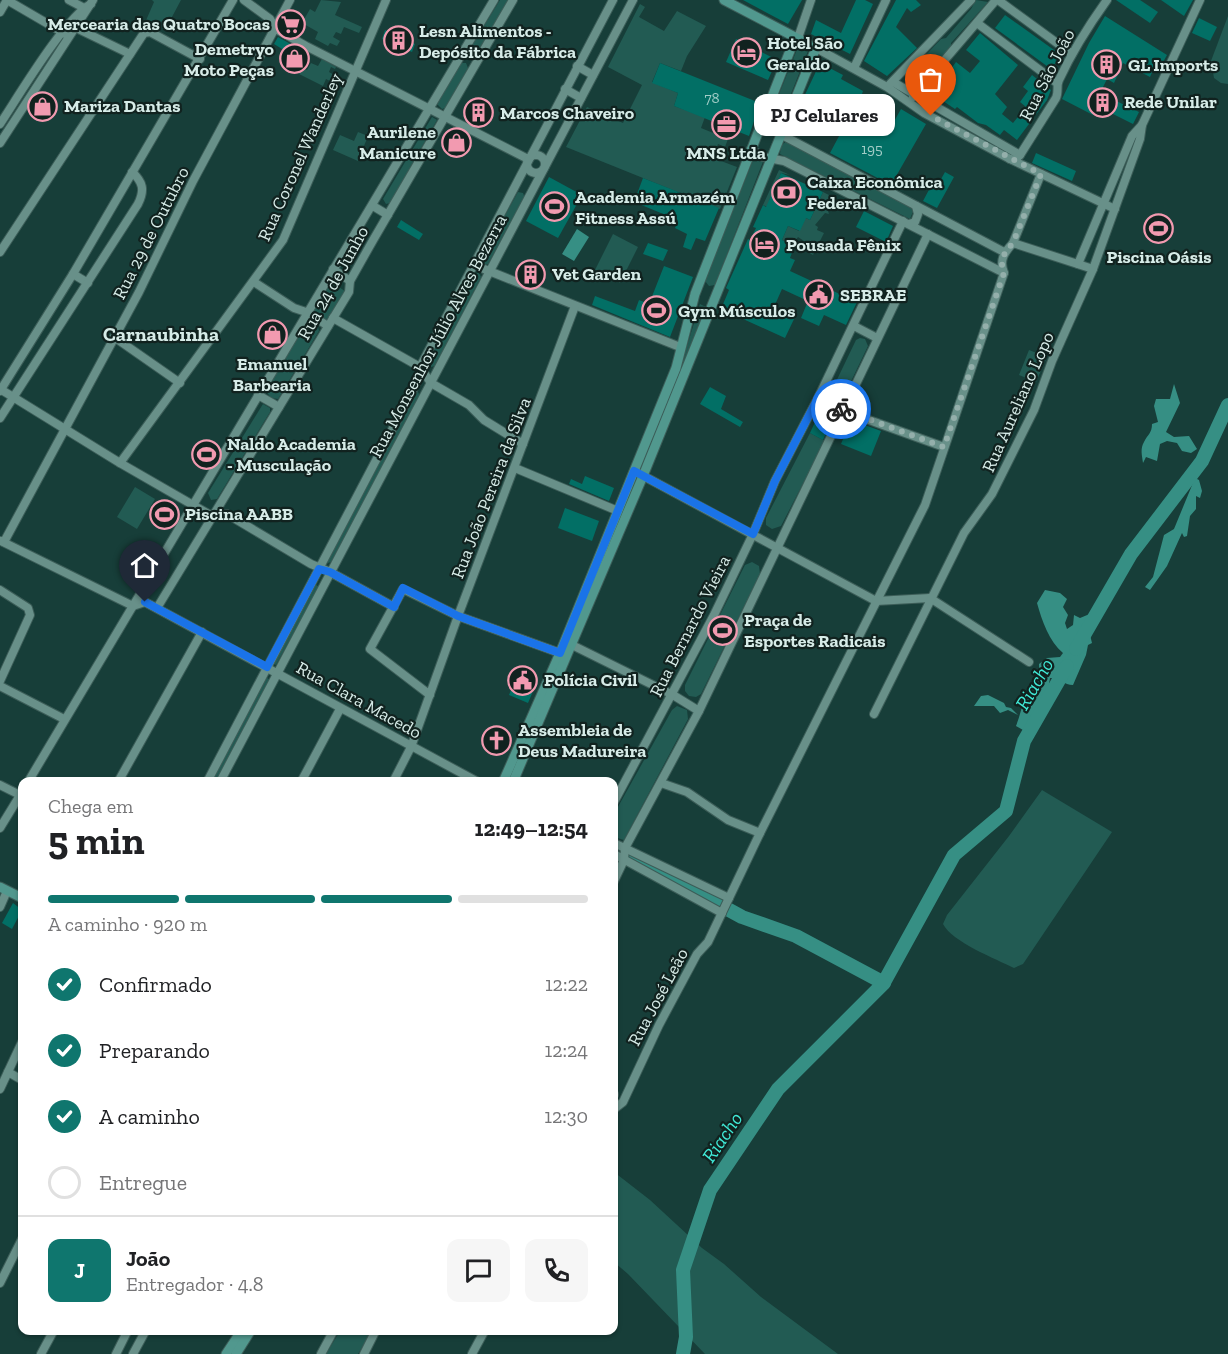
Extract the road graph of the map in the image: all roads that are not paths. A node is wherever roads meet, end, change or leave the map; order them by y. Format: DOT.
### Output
graph roads {
  1 [pos="7,0"];
  2 [pos="69,0"];
  3 [pos="233,0"];
  4 [pos="244,0"];
  5 [pos="290,0"];
  6 [pos="386,0"];
  7 [pos="494,0"];
  8 [pos="513,0"];
  9 [pos="613,0"];
  10 [pos="633,0"];
  11 [pos="724,0"];
  12 [pos="811,0"];
  13 [pos="886,0"];
  14 [pos="971,0"];
  15 [pos="997,0"];
  16 [pos="1107,0"];
  17 [pos="1200,0"];
  18 [pos="89,6"];
  19 [pos="0,12"];
  20 [pos="977,22"];
  21 [pos="68,24"];
  22 [pos="77,28"];
  23 [pos="276,29"];
  24 [pos="63,32"];
  25 [pos="70,37"];
  26 [pos="796,38"];
  27 [pos="816,48"];
  28 [pos="465,49"];
  29 [pos="130,54"];
  30 [pos="1072,54"];
  31 [pos="478,58"];
  32 [pos="200,59"];
  33 [pos="457,62"];
  34 [pos="577,66"];
  35 [pos="854,68"];
  36 [pos="471,71"];
  37 [pos="356,72"];
  38 [pos="593,75"];
  39 [pos="1057,83"];
  40 [pos="890,85"];
  41 [pos="906,88"];
  42 [pos="565,89"];
  43 [pos="916,94"];
  44 [pos="900,97"];
  45 [pos="581,98"];
  46 [pos="908,102"];
  47 [pos="429,109"];
  48 [pos="445,117"];
  49 [pos="0,124"];
  50 [pos="1142,125"];
  51 [pos="780,134"];
  52 [pos="0,143"];
  53 [pos="751,149"];
  54 [pos="1020,155"];
  55 [pos="771,157"];
  56 [pos="528,159"];
  57 [pos="1010,159"];
  58 [pos="544,168"];
  59 [pos="132,172"];
  60 [pos="1041,174"];
  61 [pos="1102,203"];
  62 [pos="373,206"];
  63 [pos="916,206"];
  64 [pos="1115,209"];
  65 [pos="388,215"];
  66 [pos="942,219"];
  67 [pos="906,223"];
  68 [pos="931,235"];
  69 [pos="1013,243"];
  70 [pos="0,252"];
  71 [pos="1004,252"];
  72 [pos="1078,264"];
  73 [pos="474,265"];
  74 [pos="333,269"];
  75 [pos="1093,269"];
  76 [pos="489,272"];
  77 [pos="1004,273"];
  78 [pos="73,274"];
  79 [pos="350,281"];
  80 [pos="254,282"];
  81 [pos="700,282"];
  82 [pos="88,283"];
  83 [pos="719,288"];
  84 [pos="695,294"];
  85 [pos="713,301"];
  86 [pos="575,306"];
  87 [pos="306,312"];
  88 [pos="333,318"];
  89 [pos="328,326"];
  90 [pos="854,326"];
  91 [pos="114,337"];
  92 [pos="877,338"];
  93 [pos="680,347"];
  94 [pos="420,367"];
  95 [pos="431,383"];
  96 [pos="180,384"];
  97 [pos="0,390"];
  98 [pos="258,395"];
  99 [pos="819,396"];
  100 [pos="14,398"];
  101 [pos="279,407"];
  102 [pos="844,411"];
  103 [pos="0,418"];
  104 [pos="65,430"];
  105 [pos="523,444"];
  106 [pos="944,447"];
  107 [pos="120,464"];
  108 [pos="515,468"];
  109 [pos="639,474"];
  110 [pos="194,505"];
  111 [pos="618,511"];
  112 [pos="212,516"];
  113 [pos="753,534"];
  114 [pos="2,542"];
  115 [pos="778,548"];
  116 [pos="319,569"];
  117 [pos="330,572"];
  118 [pos="0,590"];
  119 [pos="930,598"];
  120 [pos="876,601"];
  121 [pos="133,606"];
  122 [pos="394,607"];
  123 [pos="157,608"];
  124 [pos="458,616"];
  125 [pos="202,632"];
  126 [pos="572,645"];
  127 [pos="560,653"];
  128 [pos="1029,662"];
  129 [pos="267,667"];
  130 [pos="277,672"];
  131 [pos="0,681"];
  132 [pos="553,681"];
  133 [pos="0,686"];
  134 [pos="430,695"];
  135 [pos="673,695"];
  136 [pos="340,709"];
  137 [pos="699,711"];
  138 [pos="874,714"];
  139 [pos="64,719"];
  140 [pos="411,748"];
  141 [pos="31,777"];
  142 [pos="121,777"];
  143 [pos="210,777"];
  144 [pos="223,777"];
  145 [pos="304,777"];
  146 [pos="396,777"];
  147 [pos="468,777"];
  148 [pos="505,777"];
  149 [pos="515,777"];
  150 [pos="661,783"];
  151 [pos="0,785"];
  152 [pos="18,792"];
  153 [pos="618,795"];
  154 [pos="18,798"];
  155 [pos="0,828"];
  156 [pos="760,833"];
  157 [pos="618,845"];
  158 [pos="625,848"];
  159 [pos="618,856"];
  160 [pos="624,860"];
  161 [pos="618,873"];
  162 [pos="3,889"];
  163 [pos="18,896"];
  164 [pos="729,898"];
  165 [pos="0,907"];
  166 [pos="722,913"];
  167 [pos="18,1051"];
  168 [pos="8,1072"];
  169 [pos="18,1078"];
  170 [pos="0,1089"];
  171 [pos="618,1106"];
  172 [pos="18,1247"];
  173 [pos="0,1284"];
  174 [pos="52,1335"];
  175 [pos="126,1335"];
  176 [pos="144,1335"];
  177 [pos="239,1335"];
  178 [pos="248,1335"];
  179 [pos="331,1335"];
  180 [pos="374,1335"];
  181 [pos="482,1335"];
  182 [pos="42,1354"];
  183 [pos="116,1354"];
  184 [pos="133,1354"];
  185 [pos="226,1354"];
  186 [pos="236,1354"];
  187 [pos="321,1354"];
  188 [pos="364,1354"];
  189 [pos="472,1354"];
  1 -- 19 [label="street"];
  1 -- 24 [label="street"];
  2 -- 18 [label="street"];
  3 -- 32 [label="street"];
  4 -- 23 [label="street"];
  5 -- 23 [label="street, Rua 29 de Outubro"];
  6 -- 37 [label="street, Rua Coronel Wanderley"];
  7 -- 28 [label="street, Rua 24 de Junho"];
  8 -- 31 [label="street, Rua 24 de Junho"];
  9 -- 34 [label="street, Rua Monsenhor Júlio Alves Bezerra"];
  10 -- 38 [label="street, Rua Monsenhor Júlio Alves Bezerra"];
  11 -- 26 [label="main road"];
  12 -- 26 [label="street"];
  13 -- 35 [label="street"];
  14 -- 40 [label="street"];
  15 -- 20 [label="street"];
  15 -- 30 [label="street"];
  16 -- 30 [label="street, Rua São João"];
  17 -- 50 [label="street, Rua Aureliano Lopo"];
  18 -- 21 [label="street"];
  18 -- 22 [label="street"];
  20 -- 39 [label="street"];
  20 -- 43 [label="street"];
  21 -- 22 [label="street"];
  21 -- 24 [label="street"];
  22 -- 25 [label="street"];
  22 -- 29 [label="street"];
  23 -- 37 [label="street"];
  23 -- 91 [label="street, Rua 29 de Outubro"];
  24 -- 25 [label="street"];
  24 -- 49 [label="street"];
  25 -- 52 [label="street"];
  26 -- 27 [label="main road"];
  26 -- 53 [label="main road"];
  27 -- 35 [label="street"];
  27 -- 51 [label="main road"];
  28 -- 31 [label="street"];
  28 -- 33 [label="street, Rua 24 de Junho"];
  29 -- 32 [label="street"];
  29 -- 70 [label="street"];
  30 -- 39 [label="street, Rua São João"];
  31 -- 36 [label="street, Rua 24 de Junho"];
  32 -- 59 [label="street"];
  33 -- 36 [label="street"];
  33 -- 47 [label="street, Rua 24 de Junho"];
  34 -- 38 [label="street"];
  34 -- 42 [label="street, Rua Monsenhor Júlio Alves Bezerra"];
  35 -- 40 [label="street"];
  36 -- 48 [label="street, Rua 24 de Junho"];
  37 -- 47 [label="street"];
  37 -- 80 [label="street, Rua Coronel Wanderley"];
  38 -- 45 [label="street, Rua Monsenhor Júlio Alves Bezerra"];
  39 -- 54 [label="street, Rua São João"];
  40 -- 41 [label="street"];
  40 -- 44 [label="street"];
  41 -- 43 [label="street"];
  41 -- 44 [label="street"];
  42 -- 45 [label="street"];
  42 -- 56 [label="street, Rua Monsenhor Júlio Alves Bezerra"];
  43 -- 46 [label="street"];
  43 -- 54 [label="street"];
  44 -- 46 [label="street"];
  45 -- 58 [label="street, Rua Monsenhor Júlio Alves Bezerra"];
  46 -- 57 [label="street"];
  47 -- 48 [label="street"];
  47 -- 62 [label="street, Rua 24 de Junho"];
  48 -- 56 [label="street"];
  48 -- 65 [label="street, Rua 24 de Junho"];
  50 -- 61 [label="street, Rua Aureliano Lopo"];
  50 -- 64 [label="street, Rua Aureliano Lopo"];
  51 -- 55 [label="main road"];
  51 -- 63 [label="street"];
  53 -- 55 [label="street"];
  53 -- 81 [label="main road"];
  54 -- 57 [label="street"];
  55 -- 67 [label="street"];
  55 -- 83 [label="main road"];
  56 -- 58 [label="street"];
  56 -- 58 [label="street"];
  56 -- 73 [label="street, Rua Monsenhor Júlio Alves Bezerra"];
  57 -- 60 [label="street"];
  58 -- 76 [label="street, Rua Monsenhor Júlio Alves Bezerra"];
  59 -- 78 [label="street"];
  59 -- 82 [label="street"];
  60 -- 61 [label="street"];
  60 -- 69 [label="street"];
  61 -- 64 [label="street"];
  61 -- 72 [label="street, Rua Aureliano Lopo"];
  62 -- 65 [label="street"];
  62 -- 74 [label="street, Rua 24 de Junho"];
  63 -- 66 [label="street"];
  63 -- 67 [label="street, Rua Bernardo Vieira"];
  64 -- 75 [label="street, Rua Aureliano Lopo"];
  65 -- 79 [label="street, Rua 24 de Junho"];
  66 -- 68 [label="street"];
  66 -- 71 [label="street"];
  67 -- 68 [label="street"];
  67 -- 90 [label="street, Rua Bernardo Vieira"];
  68 -- 77 [label="street"];
  68 -- 92 [label="street"];
  69 -- 71 [label="street"];
  69 -- 72 [label="street"];
  71 -- 77 [label="street, Rua José Leão"];
  72 -- 75 [label="street"];
  73 -- 76 [label="street"];
  73 -- 94 [label="street, Rua Monsenhor Júlio Alves Bezerra"];
  74 -- 79 [label="street"];
  74 -- 87 [label="street, Rua 24 de Junho"];
  75 -- 119 [label="street, Rua Aureliano Lopo"];
  76 -- 86 [label="street"];
  76 -- 95 [label="street, Rua Monsenhor Júlio Alves Bezerra"];
  77 -- 106 [label="street, Rua José Leão"];
  78 -- 82 [label="street"];
  78 -- 97 [label="street"];
  79 -- 88 [label="street, Rua 24 de Junho"];
  80 -- 87 [label="street"];
  80 -- 96 [label="street, Rua Coronel Wanderley"];
  81 -- 83 [label="main road"];
  81 -- 84 [label="main road"];
  82 -- 100 [label="street"];
  83 -- 85 [label="main road"];
  84 -- 85 [label="main road"];
  84 -- 93 [label="main road"];
  85 -- 109 [label="main road"];
  86 -- 93 [label="street"];
  86 -- 105 [label="street, Rua João Pereira da Silva"];
  87 -- 89 [label="street"];
  87 -- 98 [label="street, Rua 24 de Junho"];
  88 -- 89 [label="street, Rua 24 de Junho"];
  88 -- 94 [label="street"];
  89 -- 101 [label="street, Rua 24 de Junho"];
  90 -- 92 [label="street"];
  90 -- 99 [label="street, Rua Bernardo Vieira"];
  91 -- 96 [label="street"];
  91 -- 104 [label="street, Rua 29 de Outubro"];
  92 -- 102 [label="street"];
  93 -- 109 [label="main road"];
  94 -- 95 [label="street"];
  94 -- 116 [label="street, Rua Monsenhor Júlio Alves Bezerra"];
  95 -- 105 [label="street"];
  95 -- 117 [label="street, Rua Monsenhor Júlio Alves Bezerra"];
  96 -- 107 [label="street, Rua Coronel Wanderley"];
  97 -- 100 [label="street"];
  98 -- 101 [label="street"];
  98 -- 110 [label="street, Rua 24 de Junho"];
  99 -- 102 [label="street"];
  99 -- 113 [label="street, Rua Bernardo Vieira"];
  100 -- 103 [label="street"];
  100 -- 104 [label="street"];
  101 -- 112 [label="street, Rua 24 de Junho"];
  102 -- 106 [label="street"];
  102 -- 115 [label="street"];
  104 -- 107 [label="street"];
  104 -- 114 [label="street, Rua 29 de Outubro"];
  105 -- 108 [label="street, Rua João Pereira da Silva"];
  106 -- 120 [label="street, Rua José Leão"];
  107 -- 110 [label="street"];
  108 -- 111 [label="street"];
  108 -- 124 [label="street, Rua João Pereira da Silva"];
  109 -- 111 [label="main road"];
  109 -- 113 [label="street"];
  109 -- 126 [label="main road"];
  110 -- 112 [label="street"];
  110 -- 121 [label="street, Rua 24 de Junho"];
  111 -- 127 [label="main road"];
  112 -- 116 [label="street"];
  112 -- 123 [label="street, Rua 24 de Junho"];
  113 -- 115 [label="street"];
  113 -- 135 [label="street, Rua Bernardo Vieira"];
  114 -- 121 [label="street, Rua Clara Macedo"];
  115 -- 120 [label="street"];
  115 -- 137 [label="street"];
  116 -- 117 [label="street"];
  116 -- 129 [label="street, Rua Monsenhor Júlio Alves Bezerra"];
  117 -- 122 [label="street"];
  117 -- 130 [label="street, Rua Monsenhor Júlio Alves Bezerra"];
  118 -- 131 [label="street"];
  119 -- 120 [label="street"];
  119 -- 128 [label="street"];
  119 -- 138 [label="street, Rua Aureliano Lopo"];
  120 -- 156 [label="street, Rua José Leão"];
  121 -- 123 [label="street, Rua Clara Macedo"];
  121 -- 139 [label="street, Rua 24 de Junho"];
  122 -- 124 [label="street"];
  122 -- 134 [label="street"];
  123 -- 125 [label="street, Rua Clara Macedo"];
  124 -- 127 [label="street"];
  124 -- 134 [label="street, Rua João Pereira da Silva"];
  125 -- 129 [label="street, Rua Clara Macedo"];
  125 -- 142 [label="street"];
  126 -- 132 [label="main road"];
  126 -- 135 [label="street"];
  127 -- 132 [label="main road"];
  129 -- 130 [label="street, Rua Clara Macedo"];
  129 -- 143 [label="street, Rua Monsenhor Júlio Alves Bezerra"];
  130 -- 136 [label="street, Rua Clara Macedo"];
  130 -- 144 [label="street, Rua Monsenhor Júlio Alves Bezerra"];
  132 -- 148 [label="main road"];
  132 -- 149 [label="main road"];
  133 -- 139 [label="street"];
  134 -- 140 [label="street, Rua João Pereira da Silva"];
  135 -- 137 [label="street"];
  135 -- 153 [label="street, Rua Bernardo Vieira"];
  136 -- 140 [label="street, Rua Clara Macedo"];
  136 -- 145 [label="street"];
  137 -- 150 [label="street"];
  139 -- 141 [label="street, Rua 24 de Junho"];
  140 -- 146 [label="street, Rua João Pereira da Silva"];
  140 -- 147 [label="street, Rua Clara Macedo"];
  150 -- 156 [label="street"];
  150 -- 158 [label="street"];
  151 -- 152 [label="street"];
  154 -- 155 [label="street"];
  156 -- 164 [label="street, Rua José Leão"];
  157 -- 158 [label="street"];
  158 -- 160 [label="street"];
  158 -- 164 [label="street"];
  159 -- 160 [label="street"];
  160 -- 161 [label="street"];
  160 -- 166 [label="street"];
  162 -- 163 [label="main road"];
  162 -- 165 [label="street"];
  164 -- 166 [label="street, Rua José Leão"];
  166 -- 171 [label="street, Rua José Leão"];
  167 -- 168 [label="street"];
  168 -- 169 [label="street"];
  168 -- 170 [label="street"];
  172 -- 173 [label="street"];
  174 -- 182 [label="street"];
  175 -- 183 [label="street"];
  176 -- 184 [label="street"];
  177 -- 185 [label="main road"];
  178 -- 186 [label="main road"];
  179 -- 187 [label="street"];
  180 -- 188 [label="street"];
  181 -- 189 [label="street"];
}
